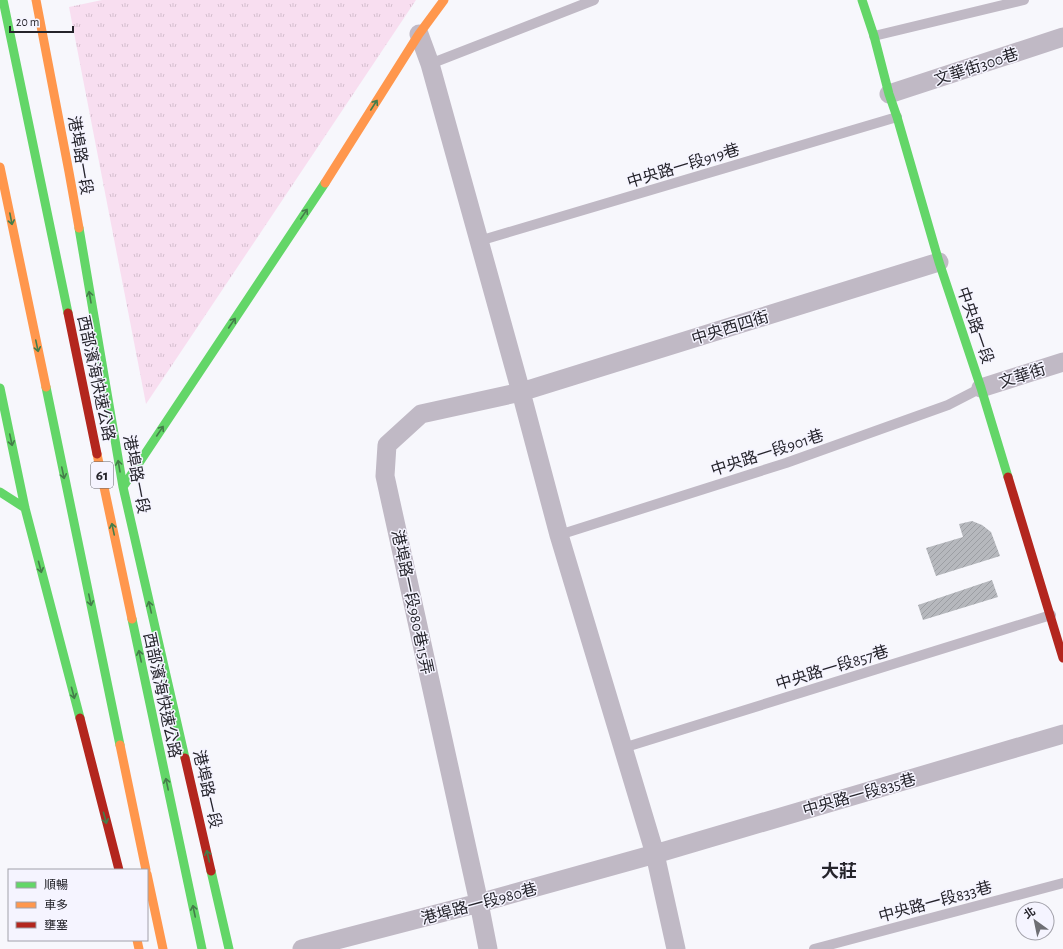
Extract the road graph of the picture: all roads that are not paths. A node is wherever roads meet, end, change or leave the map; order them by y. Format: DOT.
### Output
graph roads {
  1 [pos="3,0"];
  2 [pos="36,0"];
  3 [pos="444,0"];
  4 [pos="594,0"];
  5 [pos="862,0"];
  6 [pos="1024,0"];
  7 [pos="419,34"];
  8 [pos="874,36"];
  9 [pos="1063,38"];
  10 [pos="430,64"];
  11 [pos="889,94"];
  12 [pos="897,117"];
  13 [pos="0,167"];
  14 [pos="479,241"];
  15 [pos="939,262"];
  16 [pos="1063,362"];
  17 [pos="0,388"];
  18 [pos="981,388"];
  19 [pos="520,392"];
  20 [pos="123,487"];
  21 [pos="0,492"];
  22 [pos="25,508"];
  23 [pos="559,535"];
  24 [pos="1051,615"];
  25 [pos="1063,658"];
  26 [pos="1063,734"];
  27 [pos="623,748"];
  28 [pos="655,854"];
  29 [pos="119,869"];
  30 [pos="146,869"];
  31 [pos="148,879"];
  32 [pos="1063,883"];
  33 [pos="479,904"];
  34 [pos="163,949"];
  35 [pos="202,949"];
  36 [pos="229,949"];
  37 [pos="302,949"];
  38 [pos="488,949"];
  39 [pos="676,949"];
  40 [pos="814,949"];
  35 -- 1 [label="main road, 西部濱海快速公路 / 61, one-way"];
  20 -- 2 [label="main road, 港埠路一段, one-way"];
  3 -- 7 [label="main road"];
  4 -- 10 [label="lane"];
  5 -- 8 [label="main road, 中央路一段"];
  6 -- 8 [label="lane"];
  7 -- 10 [label="street"];
  20 -- 7 [label="main road, one-way"];
  8 -- 11 [label="main road, 中央路一段"];
  9 -- 11 [label="street, 文華街300巷"];
  10 -- 14 [label="street"];
  11 -- 12 [label="main road, 中央路一段"];
  12 -- 14 [label="lane, 中央路一段919巷"];
  12 -- 15 [label="main road, 中央路一段"];
  13 -- 30 [label="main road, one-way"];
  14 -- 19 [label="street"];
  15 -- 18 [label="main road, 中央路一段"];
  15 -- 19 [label="street, 中央西四街"];
  16 -- 18 [label="street, 文華街"];
  17 -- 22 [label="main road, one-way"];
  18 -- 23 [label="lane, 中央路一段901巷"];
  18 -- 24 [label="main road, 中央路一段"];
  19 -- 23 [label="street"];
  19 -- 33 [label="street, 港埠路一段980巷15弄"];
  36 -- 20 [label="main road, 港埠路一段, one-way"];
  21 -- 22 [label="main road"];
  22 -- 29 [label="main road, one-way"];
  23 -- 27 [label="street"];
  24 -- 25 [label="main road, 中央路一段"];
  24 -- 27 [label="lane, 中央路一段857巷"];
  26 -- 28 [label="street, 中央路一段835巷"];
  27 -- 28 [label="street"];
  28 -- 33 [label="street, 港埠路一段980巷"];
  28 -- 39 [label="street"];
  31 -- 34 [label="main road"];
  32 -- 40 [label="lane, 中央路一段833巷"];
  33 -- 37 [label="street, 港埠路一段980巷"];
  33 -- 38 [label="street, 港埠路一段980巷15弄"];
}
